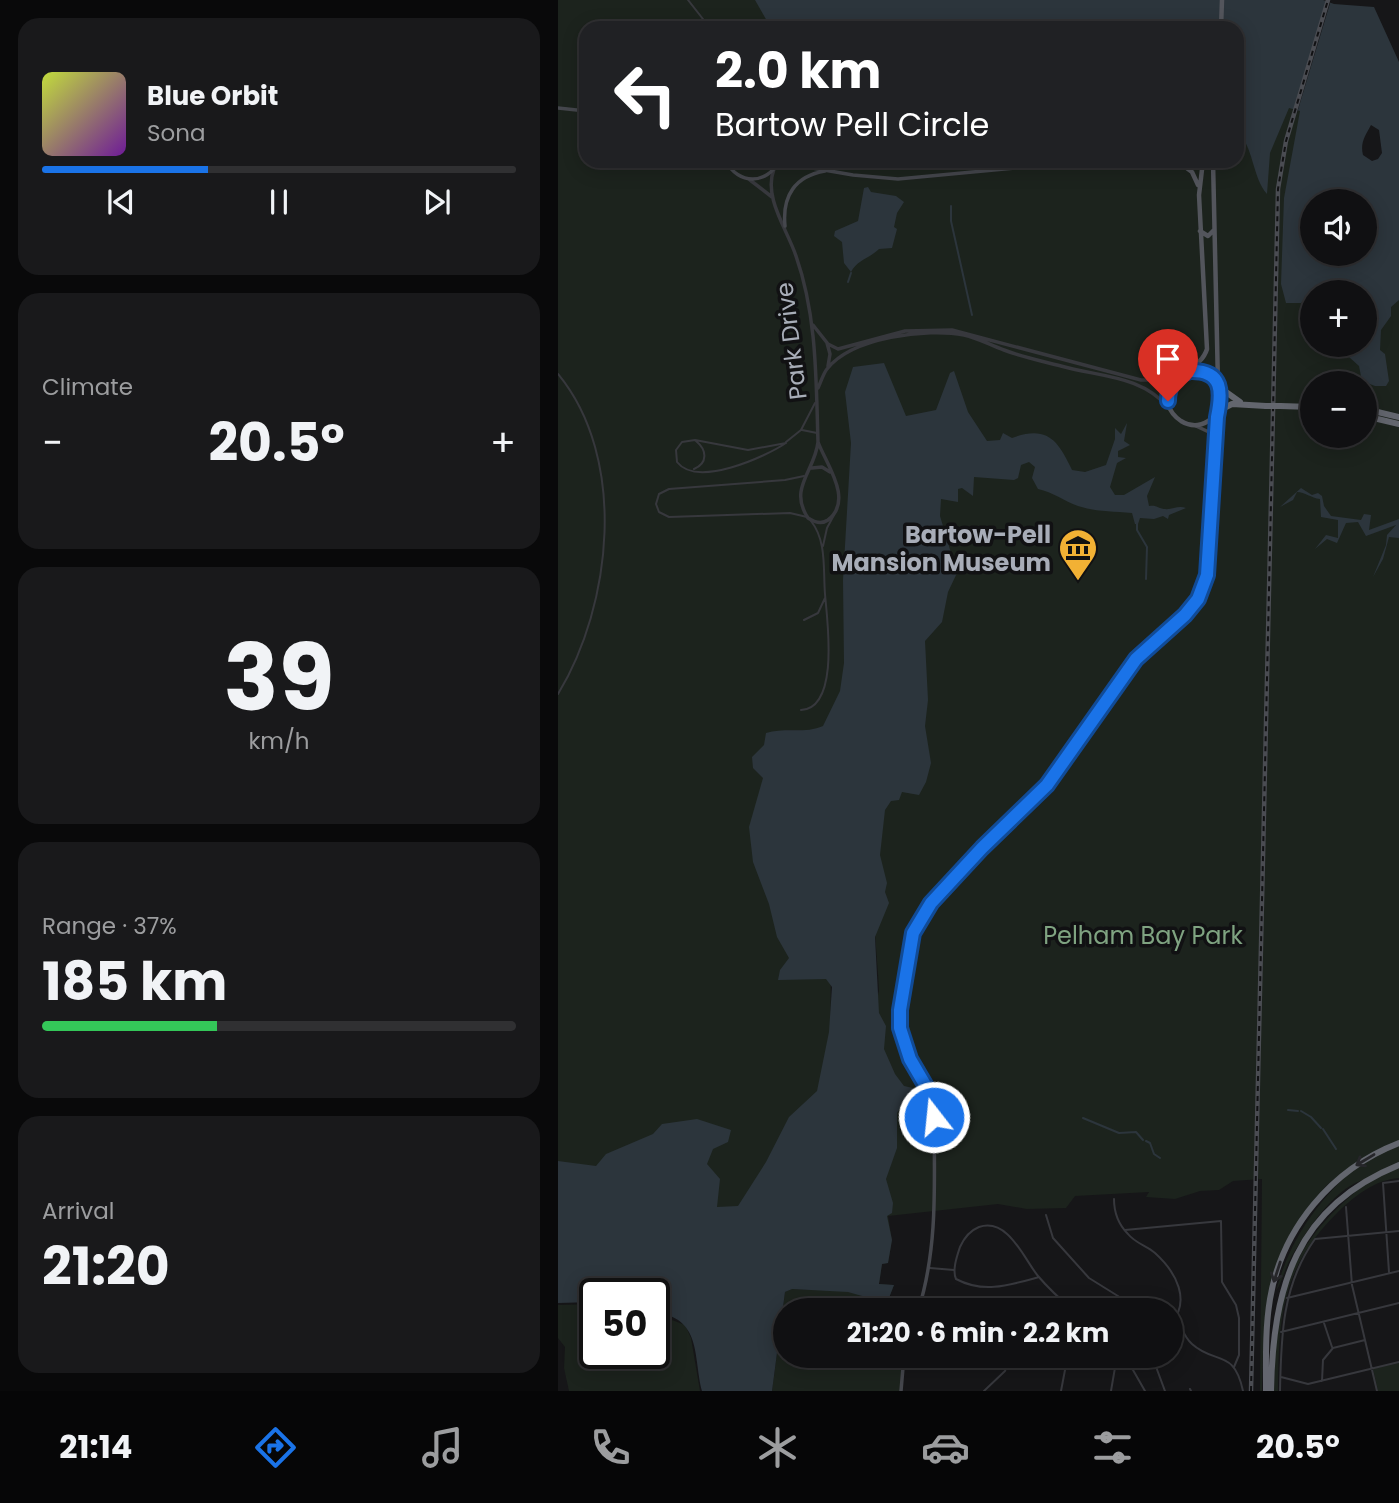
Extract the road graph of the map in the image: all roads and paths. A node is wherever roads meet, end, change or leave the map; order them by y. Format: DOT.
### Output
graph roads {
  1 [pos="688,0"];
  2 [pos="1222,0"];
  3 [pos="704,21"];
  4 [pos="1221,21"];
  5 [pos="558,108"];
  6 [pos="579,110"];
  7 [pos="731,168"];
  8 [pos="814,168"];
  9 [pos="1014,168"];
  10 [pos="1186,168"];
  11 [pos="1202,168"];
  12 [pos="1212,168"];
  13 [pos="775,169"];
  14 [pos="827,171"];
  15 [pos="748,179"];
  16 [pos="1199,188"];
  17 [pos="773,198"];
  18 [pos="785,226"];
  19 [pos="1200,230"];
  20 [pos="1214,230"];
  21 [pos="811,323"];
  22 [pos="826,341"];
  23 [pos="813,342"];
  24 [pos="827,368"];
  25 [pos="1184,373"];
  26 [pos="558,374"];
  27 [pos="824,374"];
  28 [pos="816,376"];
  29 [pos="1219,386"];
  30 [pos="817,390"];
  31 [pos="817,398"];
  32 [pos="1248,405"];
  33 [pos="1300,407"];
  34 [pos="1171,410"];
  35 [pos="1218,411"];
  36 [pos="1377,412"];
  37 [pos="1399,417"];
  38 [pos="1377,419"];
  39 [pos="1191,424"];
  40 [pos="1399,424"];
  41 [pos="801,430"];
  42 [pos="818,433"];
  43 [pos="695,440"];
  44 [pos="818,442"];
  45 [pos="786,443"];
  46 [pos="1217,447"];
  47 [pos="810,468"];
  48 [pos="691,470"];
  49 [pos="833,475"];
  50 [pos="804,477"];
  51 [pos="836,511"];
  52 [pos="809,519"];
  53 [pos="822,551"];
  54 [pos="825,597"];
  55 [pos="804,620"];
  56 [pos="558,694"];
  57 [pos="801,710"];
  58 [pos="1399,1143"];
  59 [pos="1399,1165"];
  60 [pos="1399,1181"];
  61 [pos="1114,1199"];
  62 [pos="1346,1207"];
  63 [pos="1046,1216"];
  64 [pos="1125,1230"];
  65 [pos="1399,1231"];
  66 [pos="1386,1232"];
  67 [pos="1348,1235"];
  68 [pos="930,1268"];
  69 [pos="955,1270"];
  70 [pos="1399,1271"];
  71 [pos="1389,1273"];
  72 [pos="1039,1277"];
  73 [pos="1352,1282"];
  74 [pos="922,1298"];
  75 [pos="1061,1298"];
  76 [pos="1121,1298"];
  77 [pos="1181,1298"];
  78 [pos="1287,1298"];
  79 [pos="1399,1304"];
  80 [pos="1359,1313"];
  81 [pos="1324,1322"];
  82 [pos="1183,1332"];
  83 [pos="1281,1332"];
  84 [pos="1365,1340"];
  85 [pos="1333,1348"];
  86 [pos="1399,1362"];
  87 [pos="1234,1367"];
  88 [pos="903,1368"];
  89 [pos="1006,1368"];
  90 [pos="1065,1368"];
  91 [pos="1116,1368"];
  92 [pos="1131,1368"];
  93 [pos="1156,1368"];
  94 [pos="1372,1368"];
  95 [pos="1280,1377"];
  96 [pos="1322,1381"];
  97 [pos="901,1391"];
  98 [pos="984,1391"];
  99 [pos="1061,1391"];
  100 [pos="1111,1391"];
  101 [pos="1145,1391"];
  102 [pos="1165,1391"];
  103 [pos="1243,1391"];
  104 [pos="1268,1391"];
  105 [pos="1280,1391"];
  106 [pos="1377,1391"];
  1 -- 3 [label="street"];
  2 -- 4 [label="main road"];
  5 -- 6 [label="main road"];
  7 -- 15 [label="main road"];
  8 -- 14 [label="main road"];
  9 -- 14 [label="main road"];
  10 -- 16 [label="main road"];
  11 -- 16 [label="main road"];
  12 -- 20 [label="main road"];
  13 -- 15 [label="main road"];
  13 -- 17 [label="street, Park Drive"];
  14 -- 18 [label="main road"];
  15 -- 17 [label="street, Park Drive"];
  16 -- 19 [label="main road"];
  17 -- 18 [label="street, Park Drive"];
  18 -- 21 [label="street, Park Drive"];
  19 -- 20 [label="main road"];
  19 -- 25 [label="main road"];
  20 -- 29 [label="main road"];
  21 -- 22 [label="street"];
  21 -- 23 [label="street, Park Drive"];
  22 -- 23 [label="street"];
  22 -- 24 [label="street"];
  22 -- 25 [label="street"];
  23 -- 28 [label="street, Park Drive"];
  24 -- 27 [label="street"];
  24 -- 34 [label="street"];
  25 -- 29 [label="main road"];
  25 -- 34 [label="main road"];
  26 -- 56 [label="street"];
  27 -- 28 [label="street"];
  27 -- 30 [label="street"];
  28 -- 30 [label="street, Park Drive"];
  29 -- 32 [label="highway"];
  29 -- 35 [label="main road"];
  30 -- 31 [label="street, Park Drive"];
  31 -- 41 [label="street"];
  31 -- 42 [label="street, Park Drive"];
  32 -- 33 [label="highway, bridge"];
  32 -- 35 [label="highway"];
  34 -- 39 [label="main road"];
  35 -- 39 [label="main road"];
  35 -- 46 [label="main road"];
  36 -- 37 [label="highway"];
  38 -- 40 [label="highway"];
  39 -- 46 [label="main road"];
  41 -- 42 [label="street"];
  41 -- 45 [label="street"];
  42 -- 44 [label="street, Park Drive"];
  43 -- 45 [label="street"];
  43 -- 48 [label="street"];
  43 -- 48 [label="street"];
  44 -- 47 [label="street, Park Drive"];
  44 -- 49 [label="street, Park Drive"];
  45 -- 48 [label="street"];
  46 -- 68 [label="main road"];
  47 -- 49 [label="street"];
  47 -- 50 [label="street, Park Drive"];
  49 -- 51 [label="street, Park Drive"];
  50 -- 52 [label="street, Park Drive"];
  50 -- 52 [label="street"];
  51 -- 52 [label="street"];
  51 -- 53 [label="street, Park Drive"];
  52 -- 53 [label="street, Park Drive"];
  53 -- 54 [label="street, Park Drive"];
  54 -- 55 [label="street"];
  54 -- 57 [label="street, Park Drive"];
  58 -- 104 [label="highway, one-way"];
  59 -- 104 [label="highway"];
  60 -- 66 [label="street"];
  61 -- 64 [label="street"];
  62 -- 67 [label="street"];
  63 -- 76 [label="street"];
  64 -- 77 [label="street"];
  64 -- 87 [label="street"];
  65 -- 66 [label="street"];
  66 -- 67 [label="street"];
  66 -- 71 [label="street"];
  67 -- 73 [label="street"];
  67 -- 78 [label="street"];
  68 -- 69 [label="street"];
  68 -- 74 [label="main road"];
  69 -- 72 [label="street"];
  69 -- 72 [label="street"];
  70 -- 71 [label="street"];
  71 -- 73 [label="street"];
  72 -- 75 [label="street"];
  73 -- 78 [label="street"];
  73 -- 80 [label="street"];
  78 -- 83 [label="street"];
  79 -- 80 [label="street"];
  80 -- 81 [label="street"];
  80 -- 84 [label="street"];
  81 -- 83 [label="street"];
  81 -- 85 [label="street"];
  82 -- 87 [label="street"];
  83 -- 95 [label="street"];
  84 -- 85 [label="street"];
  84 -- 94 [label="street"];
  85 -- 96 [label="street"];
  86 -- 94 [label="street"];
  87 -- 103 [label="street"];
  88 -- 97 [label="main road"];
  89 -- 98 [label="street"];
  90 -- 99 [label="street"];
  91 -- 100 [label="street"];
  92 -- 101 [label="street"];
  93 -- 102 [label="street"];
  94 -- 96 [label="street"];
  94 -- 106 [label="street"];
  95 -- 96 [label="street"];
  95 -- 105 [label="street"];
}
